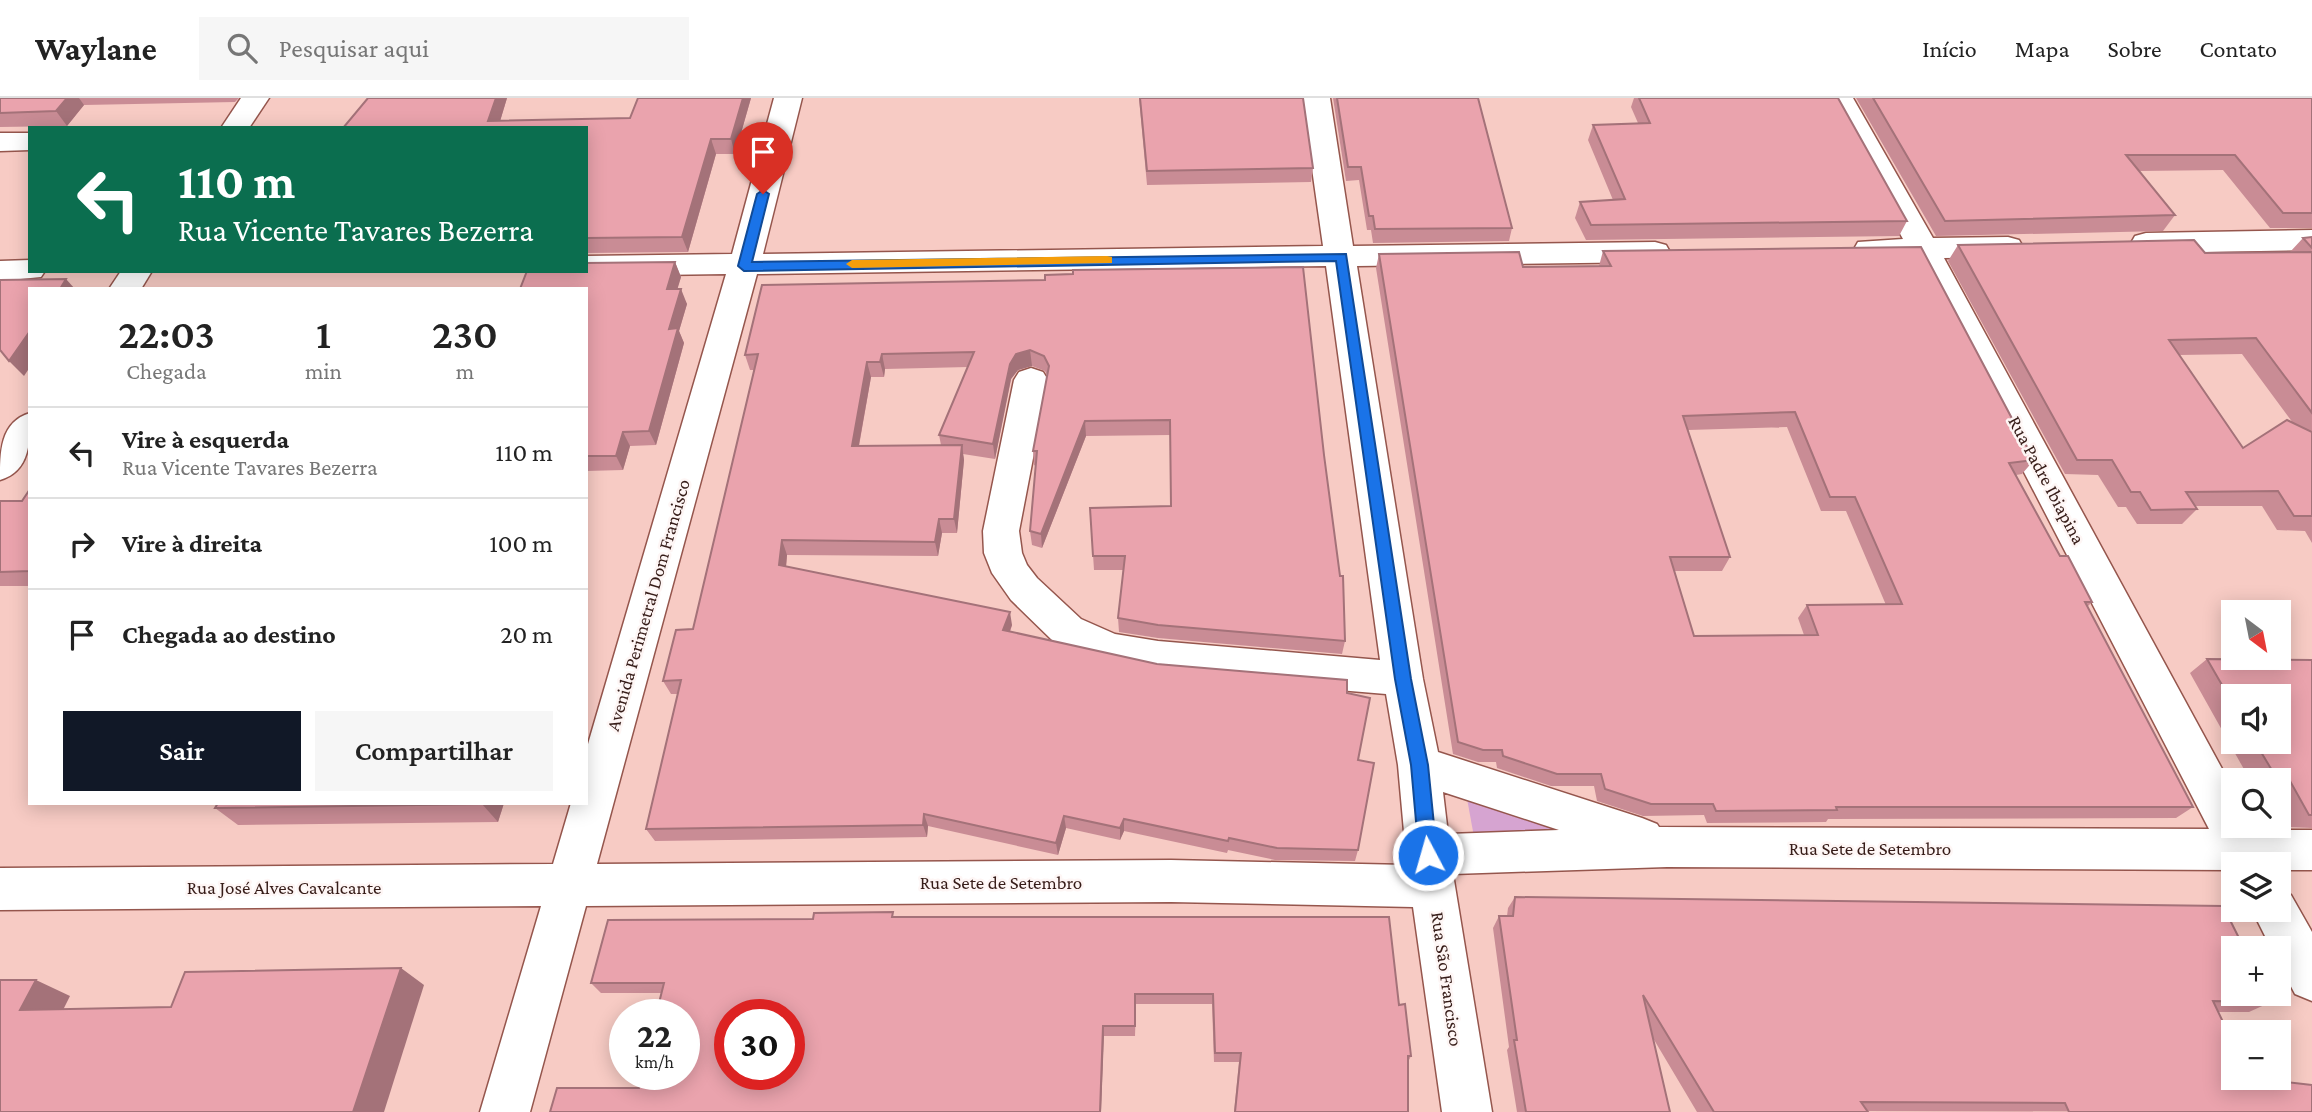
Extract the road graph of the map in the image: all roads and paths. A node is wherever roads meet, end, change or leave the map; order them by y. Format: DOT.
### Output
graph roads {
  1 [pos="255,98"];
  2 [pos="788,98"];
  3 [pos="1316,98"];
  4 [pos="1839,98"];
  5 [pos="236,126"];
  6 [pos="28,141"];
  7 [pos="0,142"];
  8 [pos="2312,240"];
  9 [pos="2118,244"];
  10 [pos="2035,246"];
  11 [pos="1924,248"];
  12 [pos="1841,250"];
  13 [pos="1688,252"];
  14 [pos="1341,257"];
  15 [pos="744,266"];
  16 [pos="588,267"];
  17 [pos="28,270"];
  18 [pos="0,271"];
  19 [pos="1031,380"];
  20 [pos="28,428"];
  21 [pos="0,467"];
  22 [pos="1403,679"];
  23 [pos="1419,765"];
  24 [pos="1667,847"];
  25 [pos="2312,850"];
  26 [pos="2243,852"];
  27 [pos="2291,852"];
  28 [pos="2221,857"];
  29 [pos="1431,871"];
  30 [pos="569,886"];
  31 [pos="0,889"];
  32 [pos="2282,922"];
  33 [pos="2312,978"];
  34 [pos="505,1112"];
  35 [pos="1467,1112"];
  1 -- 5 [label="street"];
  2 -- 15 [label="street, Avenida Perimetral Dom Francisco"];
  3 -- 14 [label="street, Rua São Francisco"];
  4 -- 11 [label="street, Rua Padre Ibiapina"];
  6 -- 7 [label="street"];
  8 -- 9 [label="street"];
  10 -- 11 [label="street"];
  11 -- 12 [label="street"];
  11 -- 26 [label="street, Rua Padre Ibiapina"];
  13 -- 14 [label="street"];
  14 -- 15 [label="street"];
  14 -- 22 [label="street, Rua São Francisco"];
  15 -- 16 [label="street"];
  15 -- 30 [label="street, Avenida Perimetral Dom Francisco"];
  17 -- 18 [label="street"];
  19 -- 22 [label="street"];
  20 -- 21 [label="street"];
  22 -- 23 [label="street, Rua São Francisco"];
  23 -- 24 [label="street"];
  23 -- 29 [label="street, Rua São Francisco"];
  24 -- 28 [label="street, Rua Sete de Setembro"];
  24 -- 29 [label="street, Rua Sete de Setembro"];
  25 -- 27 [label="street, Rua Sete de Setembro"];
  29 -- 30 [label="street, Rua Sete de Setembro"];
  29 -- 35 [label="street, Rua São Francisco"];
  30 -- 31 [label="street, Rua José Alves Cavalcante"];
  30 -- 34 [label="street, Avenida Perimetral Dom Francisco"];
  32 -- 33 [label="street"];
}
